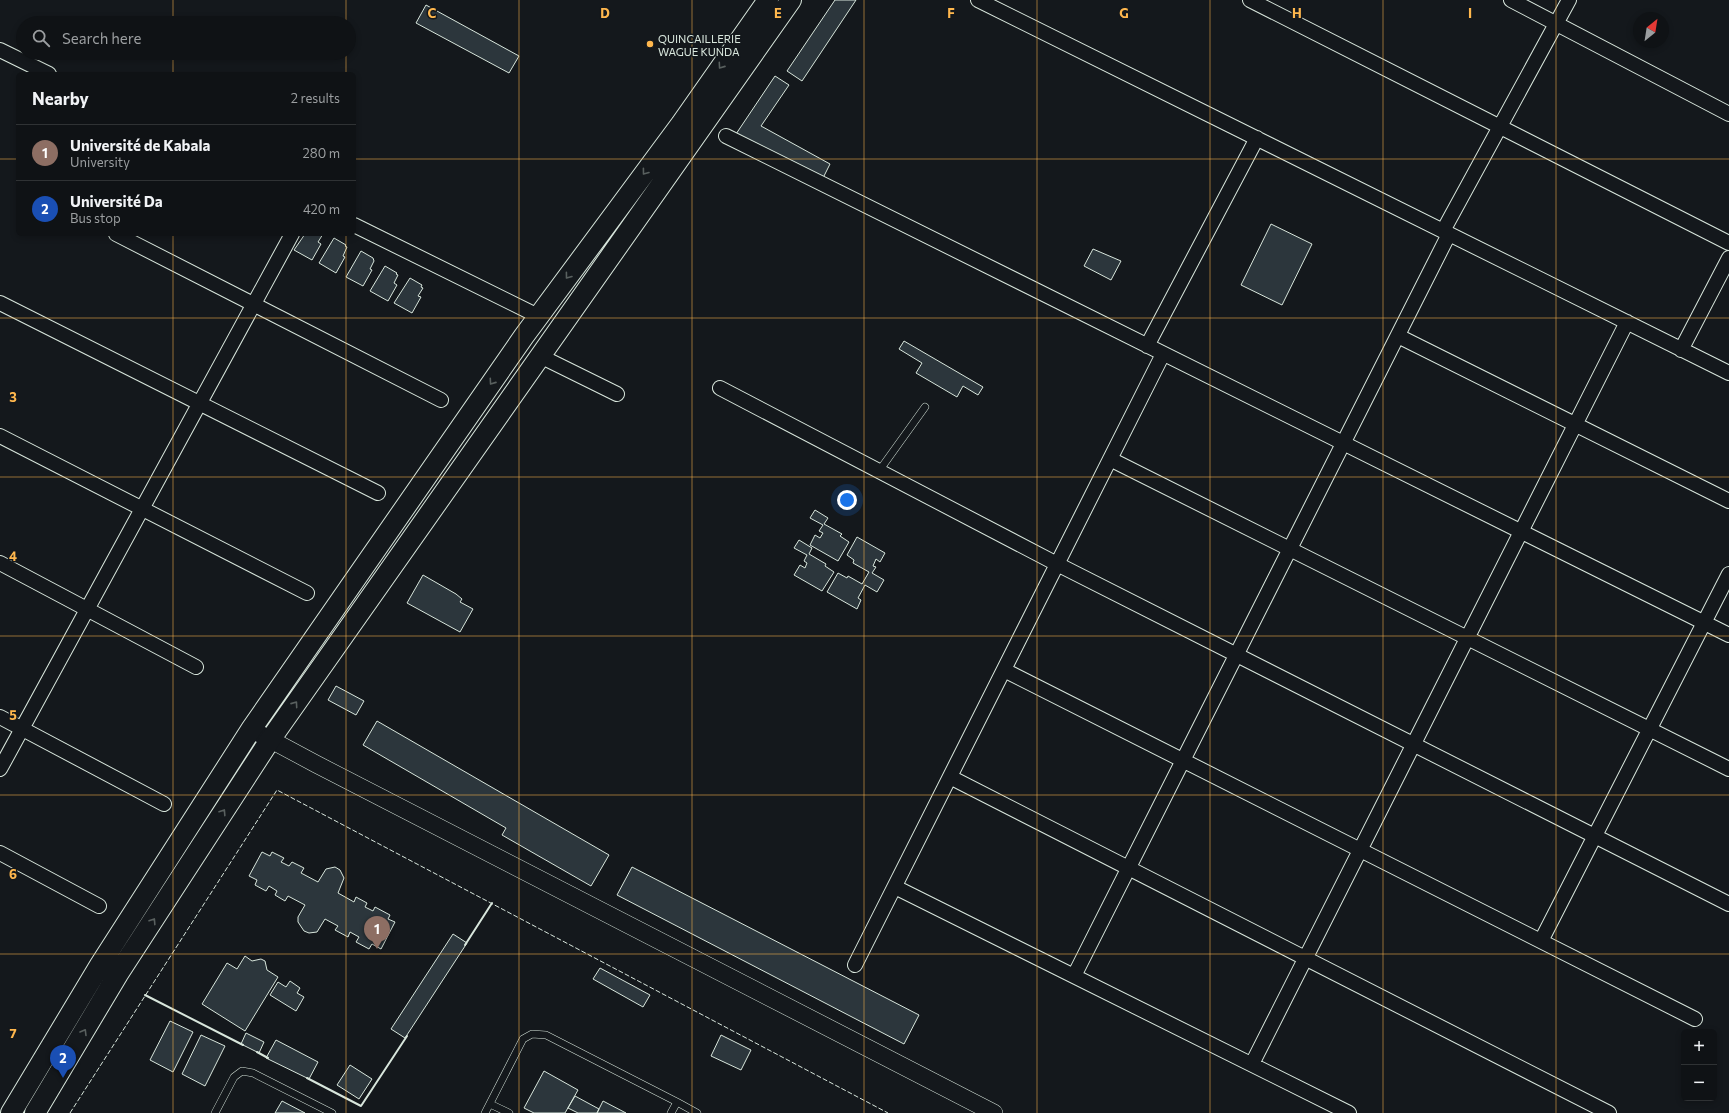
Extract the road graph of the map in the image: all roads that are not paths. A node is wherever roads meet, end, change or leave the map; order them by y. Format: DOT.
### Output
graph roads {
  1 [pos="768,0"];
  2 [pos="791,0"];
  3 [pos="978,0"];
  4 [pos="1250,0"];
  5 [pos="1511,0"];
  6 [pos="1569,0"];
  7 [pos="1556,23"];
  8 [pos="0,50"];
  9 [pos="16,58"];
  10 [pos="20,60"];
  11 [pos="44,72"];
  12 [pos="1729,114"];
  13 [pos="1500,126"];
  14 [pos="726,136"];
  15 [pos="1257,138"];
  16 [pos="356,226"];
  17 [pos="1446,233"];
  18 [pos="120,236"];
  19 [pos="291,236"];
  20 [pos="1729,243"];
  21 [pos="1729,258"];
  22 [pos="0,303"];
  23 [pos="254,304"];
  24 [pos="538,316"];
  25 [pos="1627,322"];
  26 [pos="1398,336"];
  27 [pos="1147,346"];
  28 [pos="1681,350"];
  29 [pos="1163,354"];
  30 [pos="540,356"];
  31 [pos="1729,374"];
  32 [pos="720,388"];
  33 [pos="617,394"];
  34 [pos="441,400"];
  35 [pos="200,403"];
  36 [pos="924,407"];
  37 [pos="1575,424"];
  38 [pos="0,436"];
  39 [pos="1344,444"];
  40 [pos="1110,459"];
  41 [pos="879,471"];
  42 [pos="378,493"];
  43 [pos="1729,501"];
  44 [pos="142,509"];
  45 [pos="1521,532"];
  46 [pos="1290,549"];
  47 [pos="0,562"];
  48 [pos="1057,564"];
  49 [pos="1729,574"];
  50 [pos="308,593"];
  51 [pos="87,609"];
  52 [pos="1704,623"];
  53 [pos="1729,635"];
  54 [pos="1467,638"];
  55 [pos="1236,655"];
  56 [pos="196,667"];
  57 [pos="1004,670"];
  58 [pos="0,717"];
  59 [pos="22,728"];
  60 [pos="252,728"];
  61 [pos="1649,729"];
  62 [pos="270,740"];
  63 [pos="1413,744"];
  64 [pos="1183,761"];
  65 [pos="0,769"];
  66 [pos="1729,769"];
  67 [pos="950,777"];
  68 [pos="164,804"];
  69 [pos="1595,836"];
  70 [pos="1360,850"];
  71 [pos="0,853"];
  72 [pos="1129,868"];
  73 [pos="894,887"];
  74 [pos="1729,904"];
  75 [pos="99,906"];
  76 [pos="1541,941"];
  77 [pos="1306,958"];
  78 [pos="855,965"];
  79 [pos="1074,976"];
  80 [pos="1695,1019"];
  81 [pos="1252,1064"];
  82 [pos="677,1102"];
  83 [pos="490,1104"];
  84 [pos="11,1113"];
  85 [pos="35,1113"];
  86 [pos="215,1113"];
  87 [pos="332,1113"];
  88 [pos="485,1113"];
  89 [pos="509,1113"];
  90 [pos="671,1113"];
  91 [pos="697,1113"];
  92 [pos="994,1113"];
  93 [pos="1349,1113"];
  94 [pos="1609,1113"];
  1 -- 24 [label="main road, one-way"];
  2 -- 30 [label="main road"];
  3 -- 15 [label="street"];
  4 -- 13 [label="street"];
  5 -- 7 [label="street"];
  6 -- 7 [label="street"];
  7 -- 12 [label="street"];
  7 -- 13 [label="street"];
  8 -- 9 [label="street"];
  10 -- 11 [label="street"];
  13 -- 17 [label="street"];
  13 -- 20 [label="street"];
  14 -- 27 [label="street"];
  15 -- 17 [label="street"];
  15 -- 27 [label="street"];
  16 -- 24 [label="street"];
  17 -- 25 [label="street"];
  17 -- 26 [label="street"];
  18 -- 23 [label="street"];
  19 -- 23 [label="street"];
  21 -- 28 [label="street"];
  22 -- 35 [label="street"];
  23 -- 34 [label="street"];
  23 -- 35 [label="street"];
  24 -- 60 [label="main road, one-way"];
  25 -- 28 [label="street"];
  25 -- 37 [label="street"];
  26 -- 37 [label="street"];
  26 -- 39 [label="street"];
  27 -- 29 [label="street"];
  28 -- 31 [label="street"];
  29 -- 39 [label="street"];
  29 -- 40 [label="street"];
  30 -- 33 [label="street"];
  62 -- 30 [label="main road, one-way"];
  32 -- 41 [label="street"];
  35 -- 42 [label="street"];
  35 -- 44 [label="street"];
  36 -- 41 [label="lane"];
  37 -- 43 [label="street"];
  37 -- 45 [label="street"];
  38 -- 44 [label="street"];
  39 -- 45 [label="street"];
  39 -- 46 [label="street"];
  40 -- 46 [label="street"];
  40 -- 48 [label="street"];
  41 -- 48 [label="street"];
  44 -- 50 [label="street"];
  44 -- 51 [label="street"];
  45 -- 52 [label="street"];
  45 -- 54 [label="street"];
  46 -- 54 [label="street"];
  46 -- 55 [label="street"];
  47 -- 51 [label="street"];
  48 -- 55 [label="street"];
  48 -- 57 [label="street"];
  49 -- 52 [label="street"];
  51 -- 56 [label="street"];
  51 -- 59 [label="street"];
  52 -- 53 [label="street"];
  52 -- 61 [label="street"];
  54 -- 61 [label="street"];
  54 -- 63 [label="street"];
  55 -- 63 [label="street"];
  55 -- 64 [label="street"];
  57 -- 64 [label="street"];
  57 -- 67 [label="street"];
  58 -- 59 [label="street"];
  59 -- 65 [label="street"];
  59 -- 68 [label="street"];
  60 -- 62 [label="street"];
  60 -- 84 [label="main road"];
  61 -- 66 [label="street"];
  61 -- 69 [label="street"];
  85 -- 62 [label="main road, one-way"];
  62 -- 92 [label="street"];
  63 -- 69 [label="street"];
  63 -- 70 [label="street"];
  64 -- 70 [label="street"];
  64 -- 72 [label="street"];
  67 -- 72 [label="street"];
  67 -- 73 [label="street"];
  69 -- 74 [label="street"];
  69 -- 76 [label="street"];
  70 -- 76 [label="street"];
  70 -- 77 [label="street"];
  71 -- 75 [label="street"];
  72 -- 77 [label="street"];
  72 -- 79 [label="street"];
  73 -- 78 [label="street"];
  73 -- 79 [label="street"];
  76 -- 80 [label="street"];
  77 -- 81 [label="street"];
  77 -- 94 [label="street"];
  79 -- 81 [label="street"];
  81 -- 93 [label="street"];
  82 -- 83 [label="lane"];
  82 -- 90 [label="lane"];
  82 -- 91 [label="lane"];
  83 -- 88 [label="lane"];
  83 -- 89 [label="lane"];
  86 -- 87 [label="lane"];
}
